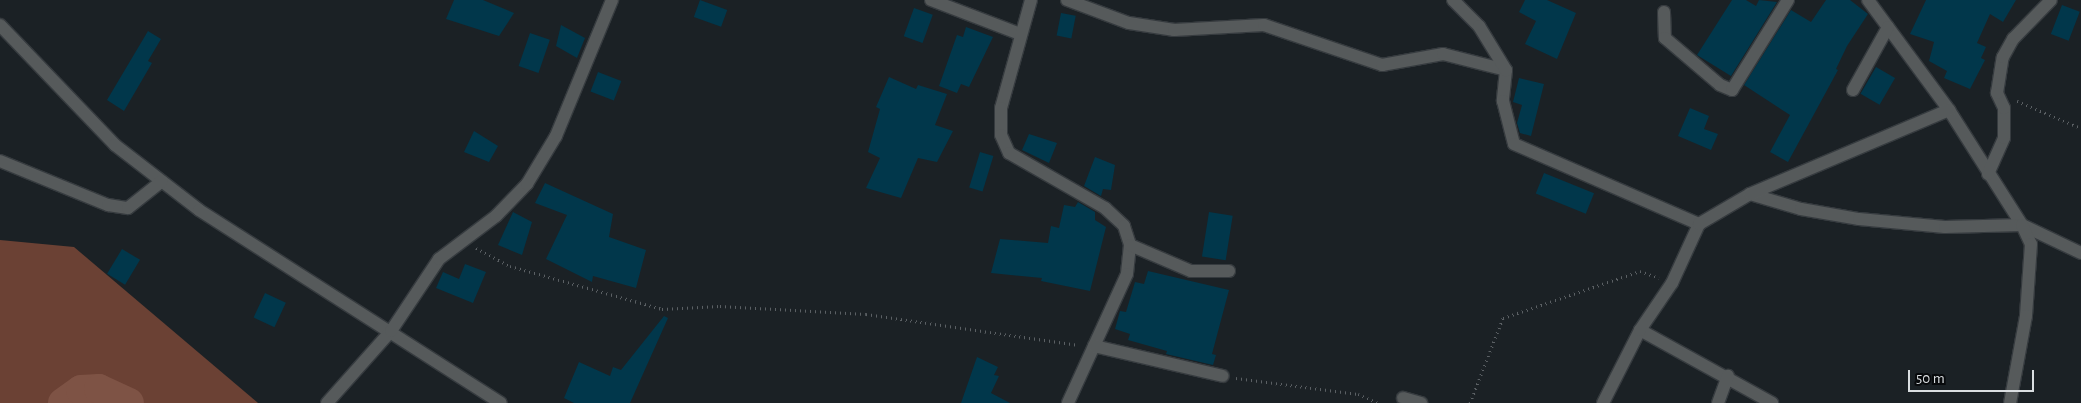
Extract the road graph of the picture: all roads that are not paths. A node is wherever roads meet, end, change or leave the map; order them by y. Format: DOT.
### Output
graph roads {
  1 [pos="612,0"];
  2 [pos="931,0"];
  3 [pos="1031,0"];
  4 [pos="1067,0"];
  5 [pos="1453,0"];
  6 [pos="1788,0"];
  7 [pos="1868,0"];
  8 [pos="2051,0"];
  9 [pos="1664,12"];
  10 [pos="0,25"];
  11 [pos="1888,27"];
  12 [pos="1020,34"];
  13 [pos="1506,70"];
  14 [pos="1853,90"];
  15 [pos="1949,110"];
  16 [pos="0,161"];
  17 [pos="1988,174"];
  18 [pos="162,181"];
  19 [pos="1750,194"];
  20 [pos="1699,224"];
  21 [pos="2022,225"];
  22 [pos="1130,246"];
  23 [pos="2081,253"];
  24 [pos="1229,271"];
  25 [pos="391,330"];
  26 [pos="1640,330"];
  27 [pos="1094,346"];
  28 [pos="1223,376"];
  29 [pos="1728,376"];
  30 [pos="1403,398"];
  31 [pos="327,403"];
  32 [pos="500,403"];
  33 [pos="1068,403"];
  34 [pos="1421,403"];
  35 [pos="1603,403"];
  36 [pos="1718,403"];
  37 [pos="1772,403"];
  38 [pos="2010,403"];
  1 -- 25 [label="street"];
  2 -- 12 [label="street"];
  3 -- 12 [label="street"];
  4 -- 13 [label="street"];
  5 -- 13 [label="street"];
  6 -- 9 [label="street"];
  7 -- 11 [label="street"];
  8 -- 17 [label="street"];
  10 -- 18 [label="street"];
  11 -- 14 [label="street"];
  11 -- 15 [label="street"];
  12 -- 22 [label="street"];
  13 -- 20 [label="street"];
  15 -- 17 [label="street"];
  15 -- 19 [label="street"];
  16 -- 18 [label="street"];
  17 -- 21 [label="street"];
  18 -- 25 [label="street"];
  19 -- 20 [label="street"];
  19 -- 21 [label="street"];
  20 -- 26 [label="street"];
  21 -- 23 [label="street"];
  21 -- 38 [label="street"];
  22 -- 24 [label="street"];
  22 -- 27 [label="street"];
  25 -- 31 [label="street"];
  25 -- 32 [label="street"];
  26 -- 29 [label="street"];
  26 -- 35 [label="street"];
  27 -- 28 [label="street"];
  27 -- 33 [label="street"];
  29 -- 36 [label="street"];
  29 -- 37 [label="street"];
  30 -- 34 [label="street"];
}
